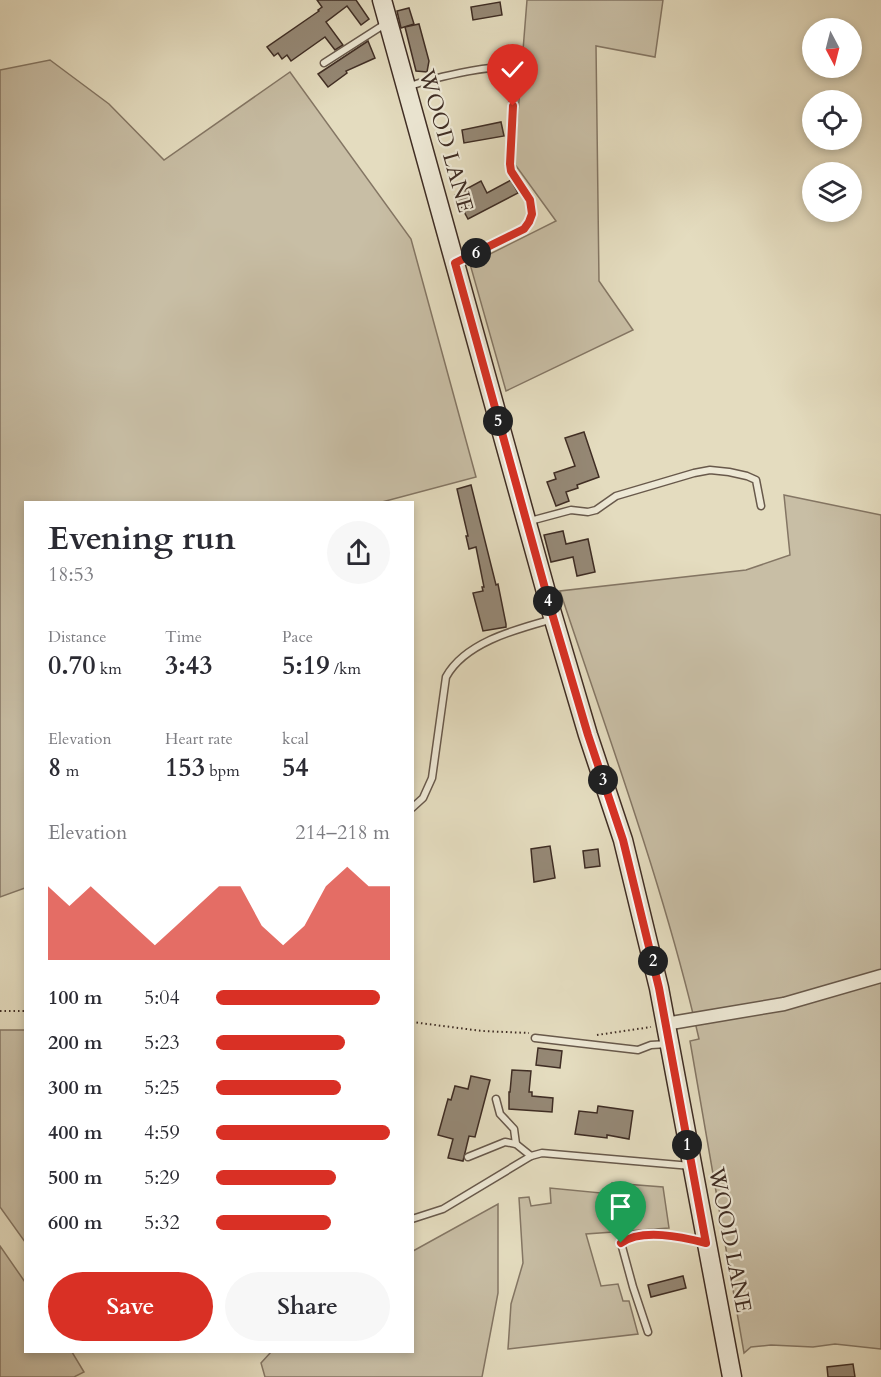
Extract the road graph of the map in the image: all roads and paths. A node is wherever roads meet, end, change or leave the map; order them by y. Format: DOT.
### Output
graph roads {
  1 [pos="382,0"];
  2 [pos="388,22"];
  3 [pos="324,63"];
  4 [pos="406,88"];
  5 [pos="455,263"];
  6 [pos="761,506"];
  7 [pos="526,522"];
  8 [pos="553,618"];
  9 [pos="414,806"];
  10 [pos="881,976"];
  11 [pos="0,1011"];
  12 [pos="24,1011"];
  13 [pos="666,1024"];
  14 [pos="535,1038"];
  15 [pos="669,1044"];
  16 [pos="496,1099"];
  17 [pos="516,1144"];
  18 [pos="531,1156"];
  19 [pos="468,1157"];
  20 [pos="691,1166"];
  21 [pos="414,1218"];
  22 [pos="706,1243"];
  23 [pos="648,1332"];
  24 [pos="732,1377"];
  1 -- 2 [label="street, WOOD LANE"];
  2 -- 3 [label="lane"];
  2 -- 4 [label="street, WOOD LANE"];
  4 -- 5 [label="street, WOOD LANE"];
  4 -- 5 [label="lane"];
  5 -- 7 [label="street, WOOD LANE"];
  6 -- 7 [label="lane"];
  7 -- 8 [label="street, WOOD LANE"];
  8 -- 9 [label="lane"];
  8 -- 13 [label="street, WOOD LANE"];
  10 -- 13 [label="street"];
  11 -- 12 [label="path"];
  13 -- 15 [label="street, WOOD LANE"];
  14 -- 15 [label="lane"];
  15 -- 20 [label="street, WOOD LANE"];
  16 -- 17 [label="lane"];
  17 -- 18 [label="lane"];
  17 -- 19 [label="lane"];
  18 -- 20 [label="lane"];
  18 -- 21 [label="lane"];
  20 -- 22 [label="street, WOOD LANE"];
  22 -- 23 [label="lane"];
  22 -- 24 [label="street, WOOD LANE"];
}
